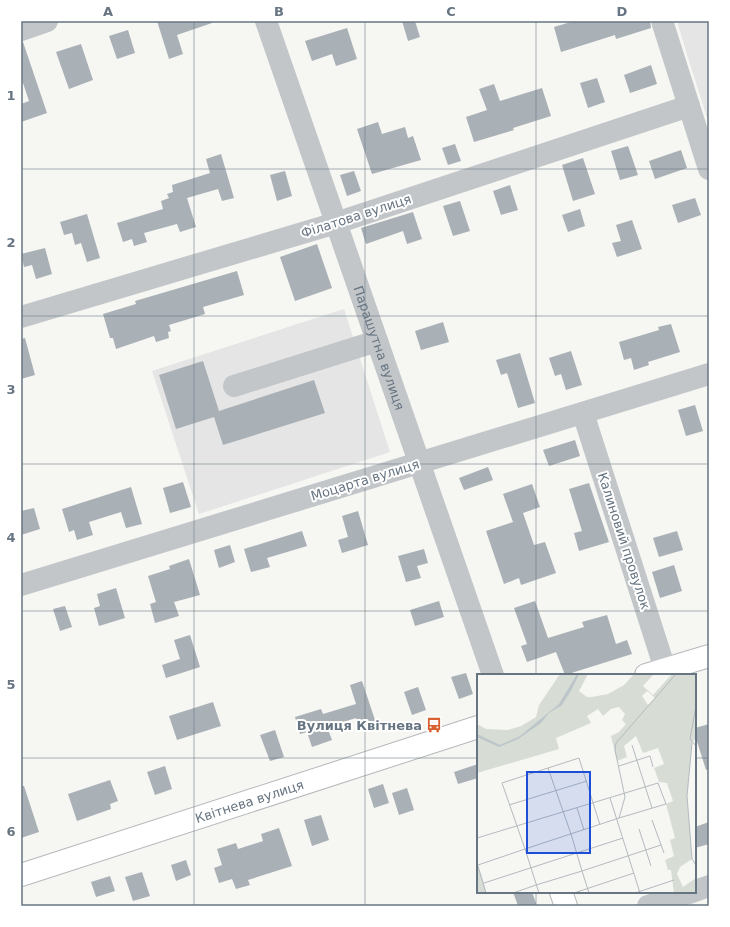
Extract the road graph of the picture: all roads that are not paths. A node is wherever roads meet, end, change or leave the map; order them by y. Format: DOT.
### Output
graph roads {
  1 [pos="47,21"];
  2 [pos="266,21"];
  3 [pos="662,21"];
  4 [pos="21,30"];
  5 [pos="689,106"];
  6 [pos="709,169"];
  7 [pos="336,223"];
  8 [pos="21,316"];
  9 [pos="376,341"];
  10 [pos="709,374"];
  11 [pos="234,386"];
  12 [pos="583,413"];
  13 [pos="419,464"];
  14 [pos="21,585"];
  15 [pos="709,656"];
  16 [pos="655,672"];
  17 [pos="493,674"];
  18 [pos="477,727"];
  19 [pos="21,875"];
  20 [pos="709,886"];
  21 [pos="696,891"];
  22 [pos="561,893"];
  23 [pos="689,893"];
  24 [pos="566,906"];
  25 [pos="648,906"];
  1 -- 4 [label="street"];
  2 -- 7 [label="street, Парашутна вулиця"];
  3 -- 5 [label="street"];
  5 -- 6 [label="street"];
  5 -- 7 [label="street, Філатова вулиця"];
  7 -- 8 [label="street, Філатова вулиця"];
  7 -- 9 [label="street, Парашутна вулиця"];
  9 -- 11 [label="street"];
  9 -- 13 [label="street, Парашутна вулиця"];
  10 -- 12 [label="street, Моцарта вулиця"];
  12 -- 13 [label="street, Моцарта вулиця"];
  12 -- 16 [label="street, Калиновий провулок"];
  13 -- 14 [label="street, Моцарта вулиця"];
  13 -- 17 [label="street, Парашутна вулиця"];
  15 -- 16 [label="main road"];
  18 -- 19 [label="main road, Квітнева вулиця"];
  20 -- 21 [label="street"];
  22 -- 24 [label="main road"];
  23 -- 25 [label="street"];
}
